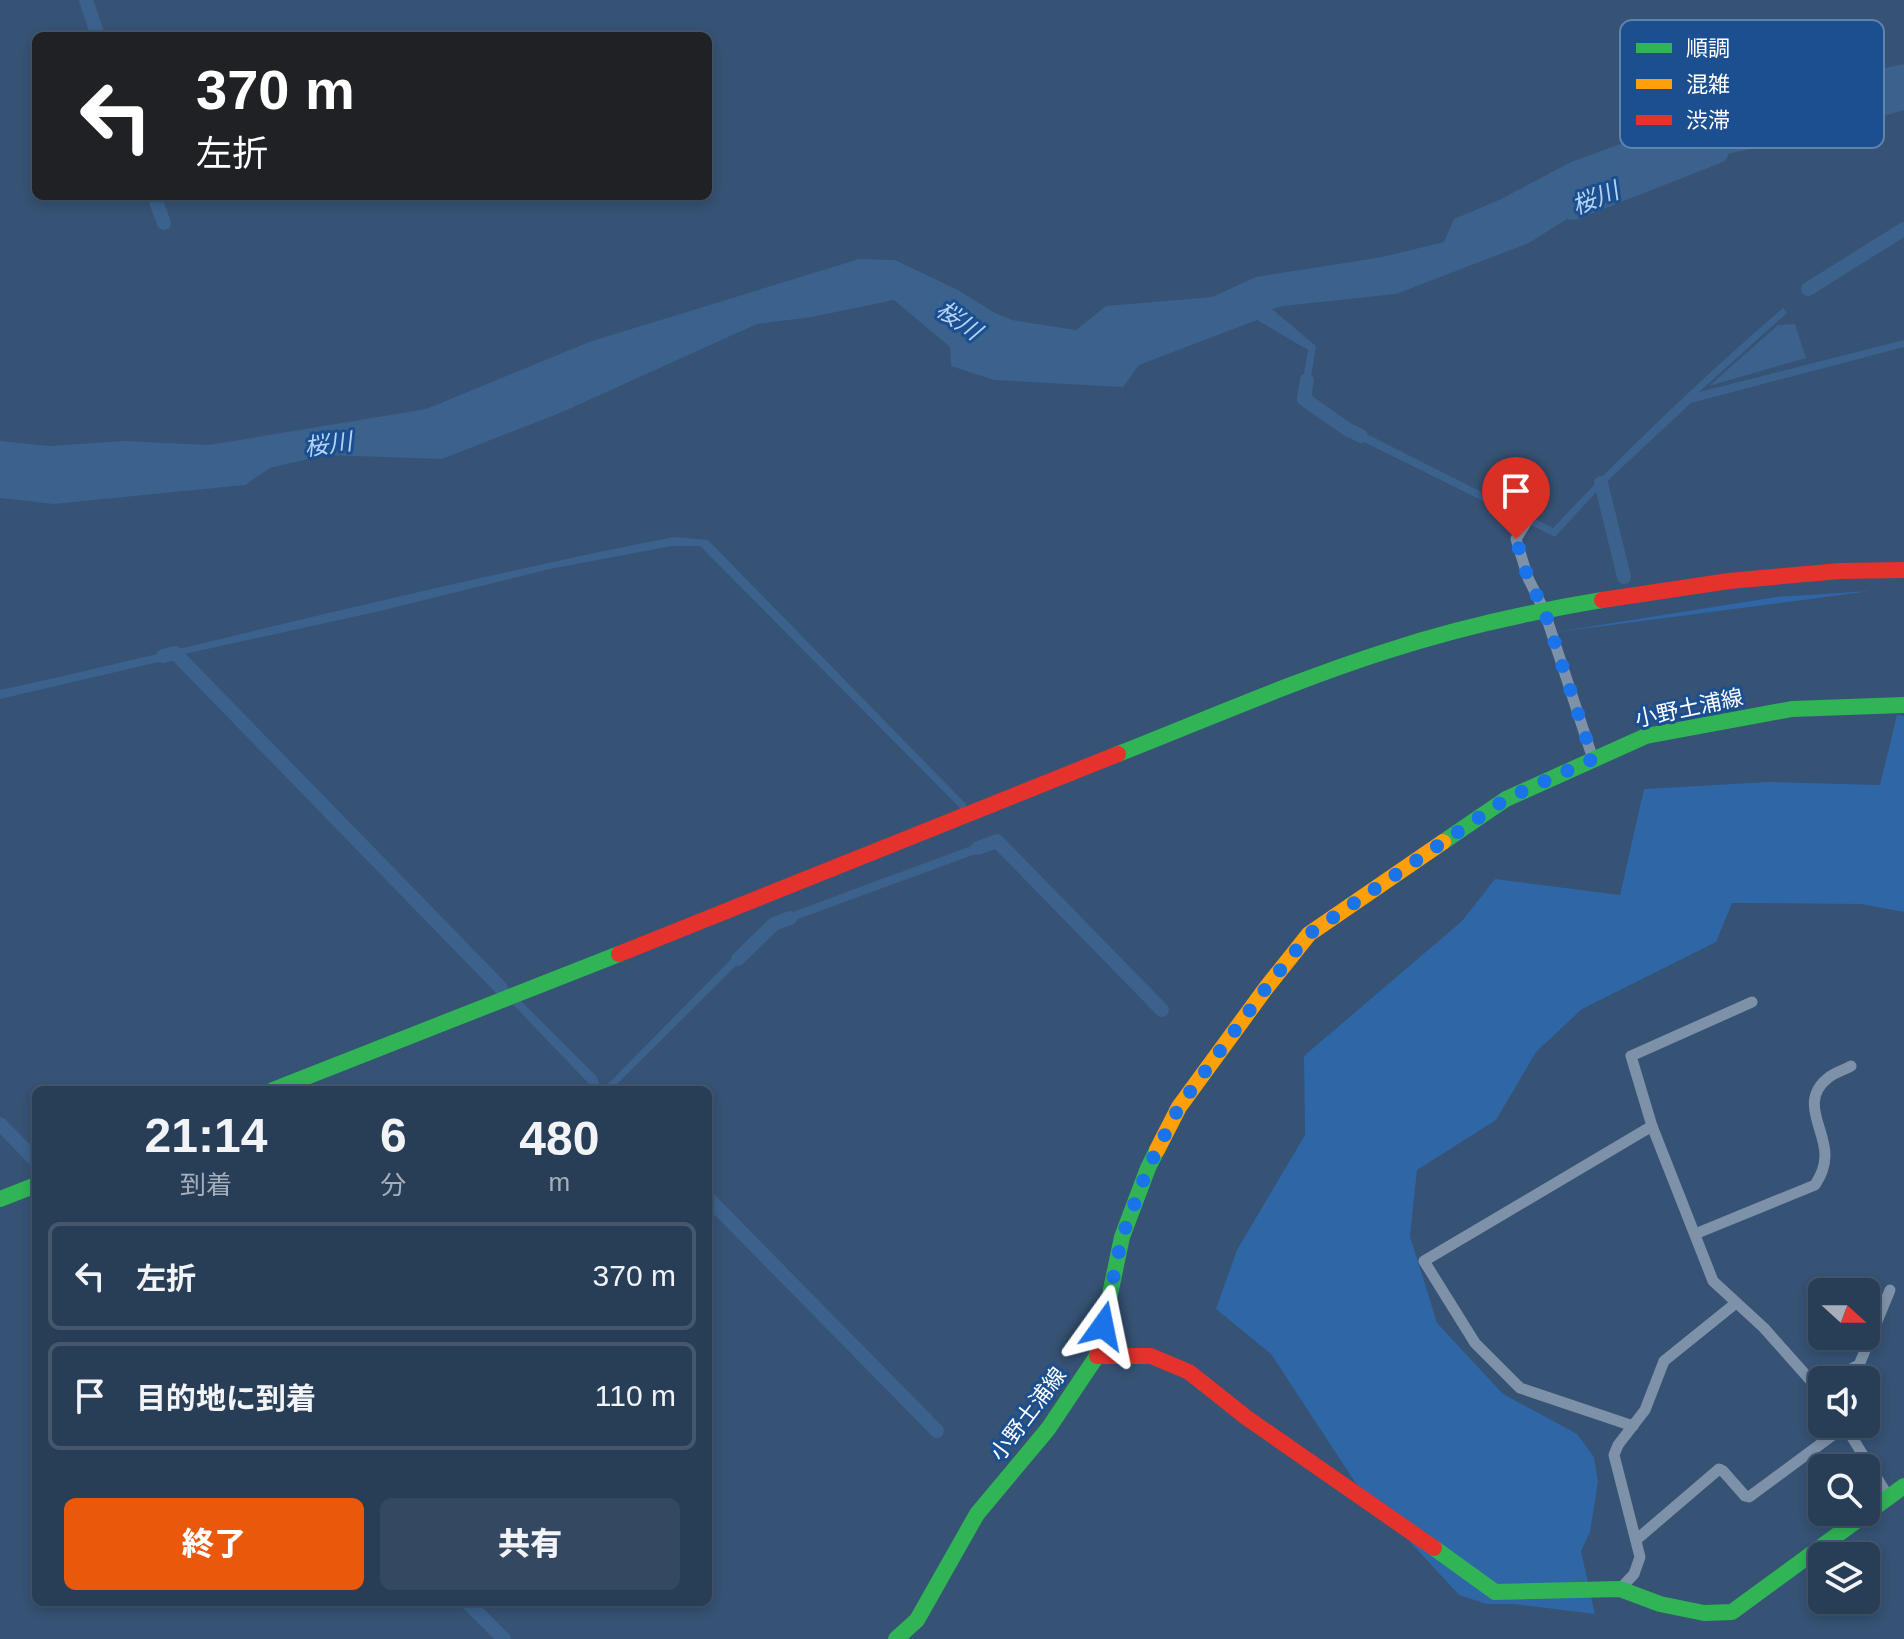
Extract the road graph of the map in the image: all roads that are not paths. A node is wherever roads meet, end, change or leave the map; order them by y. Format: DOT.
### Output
graph roads {
  1 [pos="1532,513"];
  2 [pos="1904,570"];
  3 [pos="1544,610"];
  4 [pos="1904,705"];
  5 [pos="1593,759"];
  6 [pos="1752,1002"];
  7 [pos="1851,1066"];
  8 [pos="283,1086"];
  9 [pos="1652,1126"];
  10 [pos="32,1187"];
  11 [pos="0,1199"];
  12 [pos="1695,1234"];
  13 [pos="1890,1290"];
  14 [pos="1736,1303"];
  15 [pos="1097,1356"];
  16 [pos="1857,1366"];
  17 [pos="1808,1377"];
  18 [pos="1633,1426"];
  19 [pos="1828,1438"];
  20 [pos="1853,1438"];
  21 [pos="1904,1486"];
  22 [pos="1888,1496"];
  23 [pos="1636,1540"];
  24 [pos="1620,1589"];
  25 [pos="896,1639"];
  1 -- 3 [label="street"];
  2 -- 3 [label="street"];
  3 -- 5 [label="street"];
  3 -- 8 [label="street"];
  4 -- 5 [label="street, 小野土浦線"];
  5 -- 15 [label="street, 小野土浦線"];
  6 -- 9 [label="street"];
  7 -- 12 [label="street"];
  9 -- 12 [label="street"];
  9 -- 18 [label="street"];
  10 -- 11 [label="street"];
  12 -- 14 [label="street"];
  13 -- 16 [label="street"];
  14 -- 17 [label="street"];
  14 -- 18 [label="street"];
  15 -- 24 [label="street"];
  15 -- 25 [label="street, 小野土浦線"];
  18 -- 23 [label="street"];
  19 -- 23 [label="street"];
  20 -- 22 [label="street"];
  21 -- 22 [label="street"];
  22 -- 24 [label="street"];
  23 -- 24 [label="street"];
}
